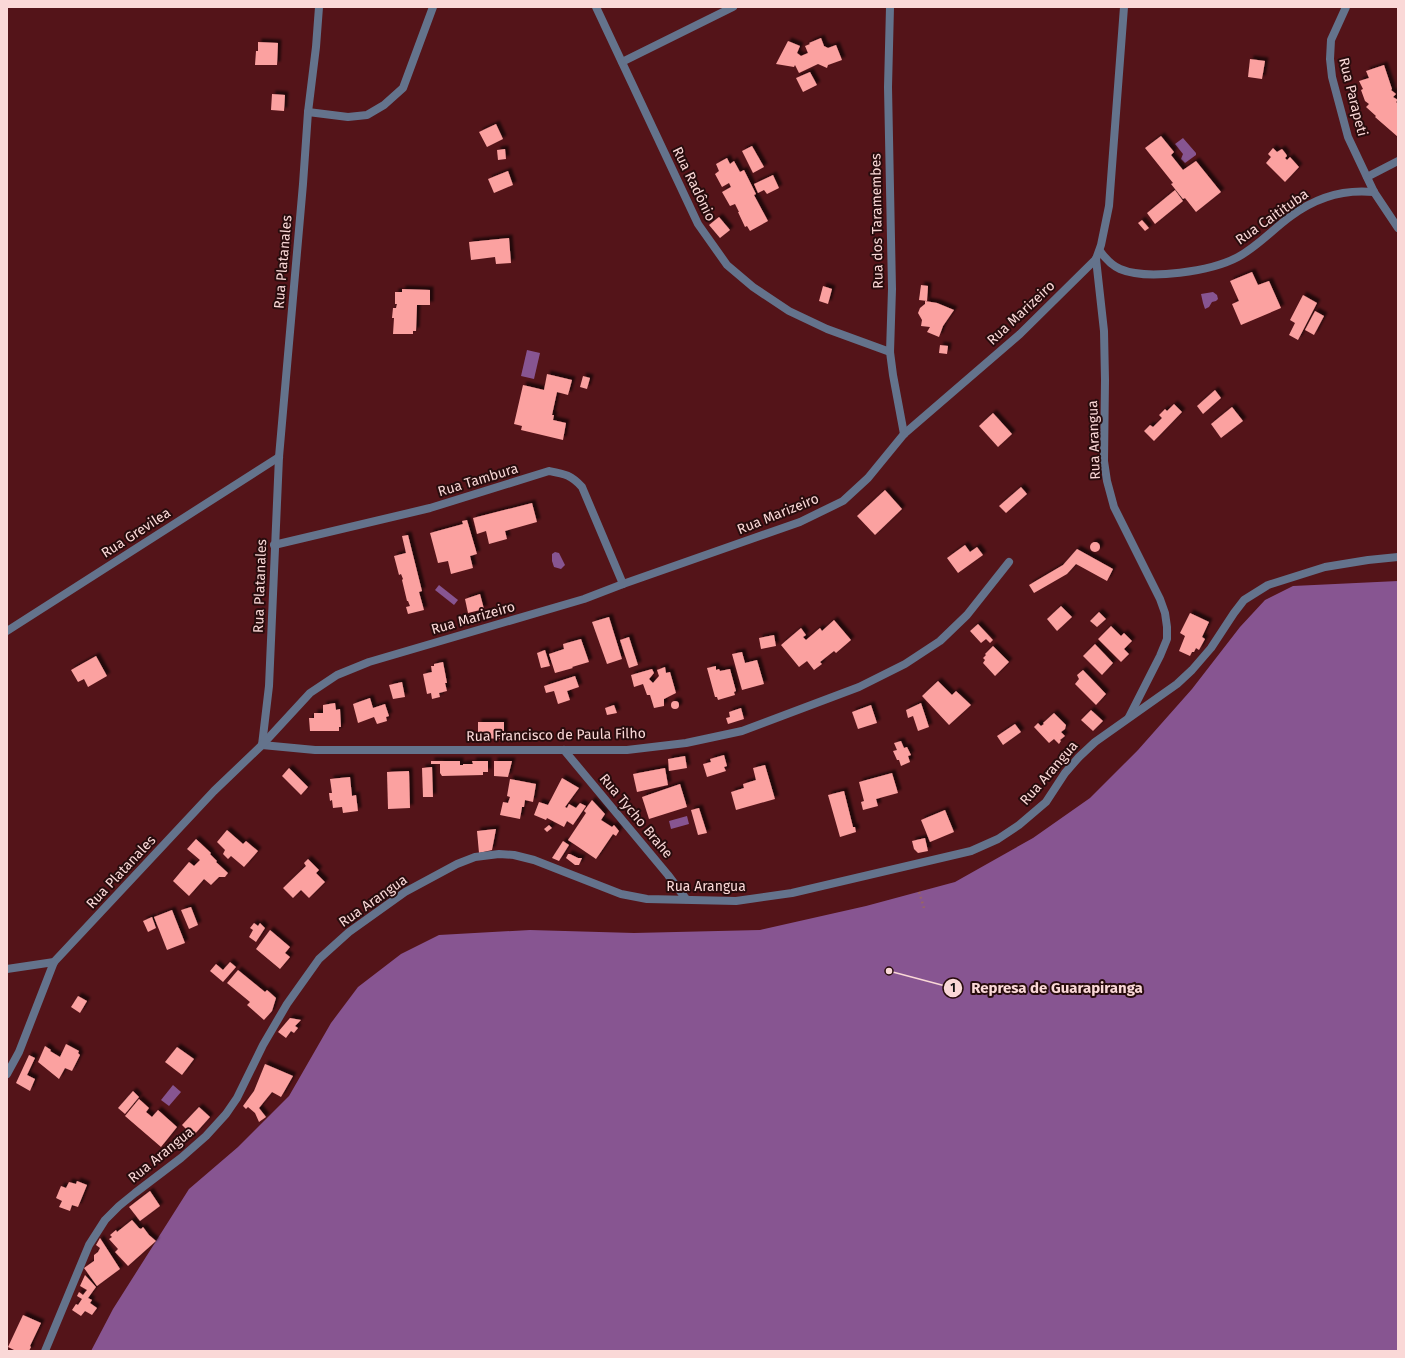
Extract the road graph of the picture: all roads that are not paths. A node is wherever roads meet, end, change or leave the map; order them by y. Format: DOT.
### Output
graph roads {
  1 [pos="319,7"];
  2 [pos="433,7"];
  3 [pos="596,7"];
  4 [pos="733,7"];
  5 [pos="890,7"];
  6 [pos="1124,7"];
  7 [pos="1346,7"];
  8 [pos="622,62"];
  9 [pos="308,112"];
  10 [pos="1398,161"];
  11 [pos="1367,177"];
  12 [pos="1374,192"];
  13 [pos="1398,228"];
  14 [pos="1098,255"];
  15 [pos="890,352"];
  16 [pos="904,434"];
  17 [pos="279,457"];
  18 [pos="274,545"];
  19 [pos="1398,557"];
  20 [pos="1009,562"];
  21 [pos="623,584"];
  22 [pos="7,631"];
  23 [pos="1128,719"];
  24 [pos="262,745"];
  25 [pos="564,750"];
  26 [pos="686,899"];
  27 [pos="54,962"];
  28 [pos="7,969"];
  29 [pos="7,1074"];
  30 [pos="45,1351"];
  1 -- 9 [label="street, Rua Platanales"];
  2 -- 9 [label="street"];
  3 -- 8 [label="street, Rua Radônio"];
  4 -- 8 [label="street"];
  5 -- 15 [label="street, Rua dos Taramembes"];
  6 -- 14 [label="street"];
  7 -- 11 [label="street, Rua Parapeti"];
  8 -- 15 [label="street, Rua Radônio"];
  9 -- 17 [label="street, Rua Platanales"];
  10 -- 11 [label="street"];
  11 -- 12 [label="street, Rua Parapeti"];
  12 -- 13 [label="street, Rua Parapeti"];
  12 -- 14 [label="street, Rua Caitituba"];
  14 -- 16 [label="street, Rua Marizeiro"];
  14 -- 23 [label="street, Rua Arangua"];
  15 -- 16 [label="street, Rua dos Taramembes"];
  16 -- 21 [label="street, Rua Marizeiro"];
  17 -- 18 [label="street, Rua Platanales"];
  17 -- 22 [label="street, Rua Grevilea"];
  18 -- 21 [label="street, Rua Tambura"];
  18 -- 24 [label="street, Rua Platanales"];
  19 -- 23 [label="street"];
  20 -- 25 [label="street, Rua Francisco de Paula Filho"];
  21 -- 24 [label="street, Rua Marizeiro"];
  23 -- 26 [label="street, Rua Arangua"];
  24 -- 25 [label="street, Rua Francisco de Paula Filho"];
  24 -- 27 [label="street, Rua Platanales"];
  25 -- 26 [label="street, Rua Tycho Brahe"];
  26 -- 30 [label="street, Rua Arangua"];
  27 -- 28 [label="street"];
  27 -- 29 [label="street, Rua Platanales"];
}
